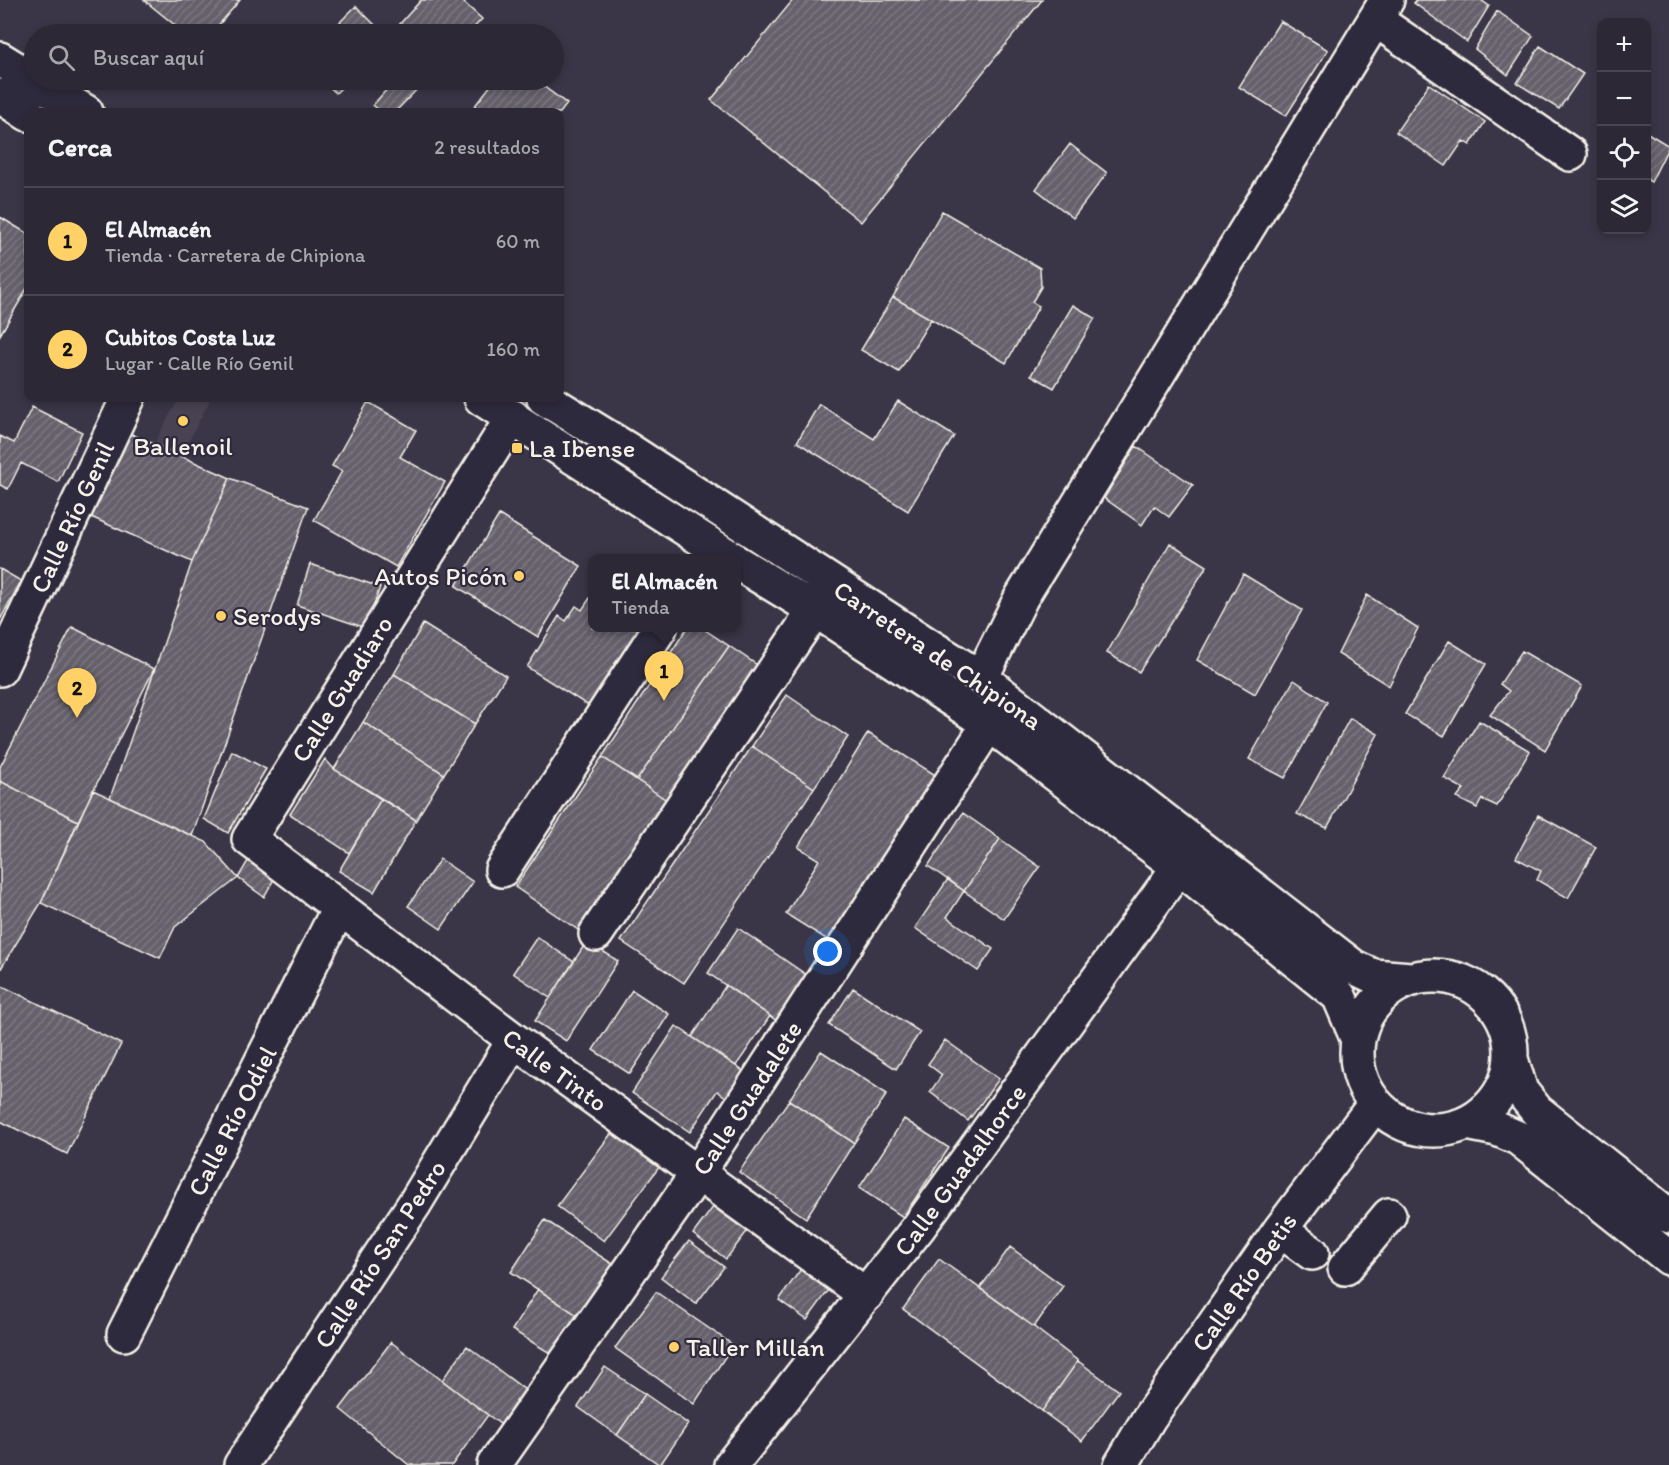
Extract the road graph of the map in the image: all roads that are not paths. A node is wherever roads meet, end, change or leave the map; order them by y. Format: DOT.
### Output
graph roads {
  1 [pos="1381,10"];
  2 [pos="0,59"];
  3 [pos="24,74"];
  4 [pos="50,90"];
  5 [pos="0,96"];
  6 [pos="80,108"];
  7 [pos="24,111"];
  8 [pos="1569,154"];
  9 [pos="126,402"];
  10 [pos="488,402"];
  11 [pos="550,402"];
  12 [pos="513,417"];
  13 [pos="718,554"];
  14 [pos="741,567"];
  15 [pos="815,610"];
  16 [pos="657,632"];
  17 [pos="0,669"];
  18 [pos="981,678"];
  19 [pos="989,724"];
  20 [pos="249,839"];
  21 [pos="1179,867"];
  22 [pos="502,870"];
  23 [pos="339,908"];
  24 [pos="596,934"];
  25 [pos="1411,979"];
  26 [pos="514,1041"];
  27 [pos="1358,1041"];
  28 [pos="1510,1059"];
  29 [pos="1375,1104"];
  30 [pos="1467,1123"];
  31 [pos="698,1173"];
  32 [pos="1389,1215"];
  33 [pos="1669,1216"];
  34 [pos="1280,1230"];
  35 [pos="1312,1253"];
  36 [pos="1669,1258"];
  37 [pos="1345,1268"];
  38 [pos="866,1295"];
  39 [pos="124,1334"];
  40 [pos="241,1465"];
  41 [pos="494,1465"];
  42 [pos="731,1465"];
  43 [pos="1121,1465"];
  1 -- 8 [label="street"];
  1 -- 18 [label="street"];
  2 -- 3 [label="street"];
  4 -- 6 [label="street"];
  5 -- 7 [label="street"];
  9 -- 17 [label="street, Calle Río Genil"];
  10 -- 12 [label="street, Carretera de Chipiona"];
  11 -- 18 [label="street, Carretera de Chipiona"];
  12 -- 13 [label="street, Carretera de Chipiona"];
  12 -- 20 [label="street, Calle Guadiaro"];
  14 -- 15 [label="street, Carretera de Chipiona"];
  15 -- 19 [label="street, Carretera de Chipiona"];
  15 -- 24 [label="street"];
  16 -- 22 [label="street"];
  18 -- 25 [label="street, Carretera de Chipiona"];
  19 -- 21 [label="street, Carretera de Chipiona"];
  19 -- 31 [label="street, Calle Guadalete"];
  20 -- 23 [label="street, Calle Tinto"];
  21 -- 27 [label="street, Carretera de Chipiona"];
  21 -- 38 [label="street, Calle Guadalhorce"];
  23 -- 26 [label="street, Calle Tinto"];
  23 -- 39 [label="street, Calle Río Odiel"];
  25 -- 27 [label="street"];
  25 -- 28 [label="street"];
  26 -- 31 [label="street, Calle Tinto"];
  26 -- 40 [label="street, Calle Río San Pedro"];
  27 -- 29 [label="street"];
  28 -- 30 [label="street"];
  28 -- 33 [label="street"];
  29 -- 30 [label="street"];
  29 -- 34 [label="street, Calle Río Betis"];
  30 -- 36 [label="street"];
  31 -- 38 [label="street, Calle Tinto"];
  31 -- 41 [label="street, Calle Guadalete"];
  32 -- 37 [label="street"];
  34 -- 35 [label="street"];
  34 -- 43 [label="street, Calle Río Betis"];
  38 -- 42 [label="street, Calle Guadalhorce"];
}
